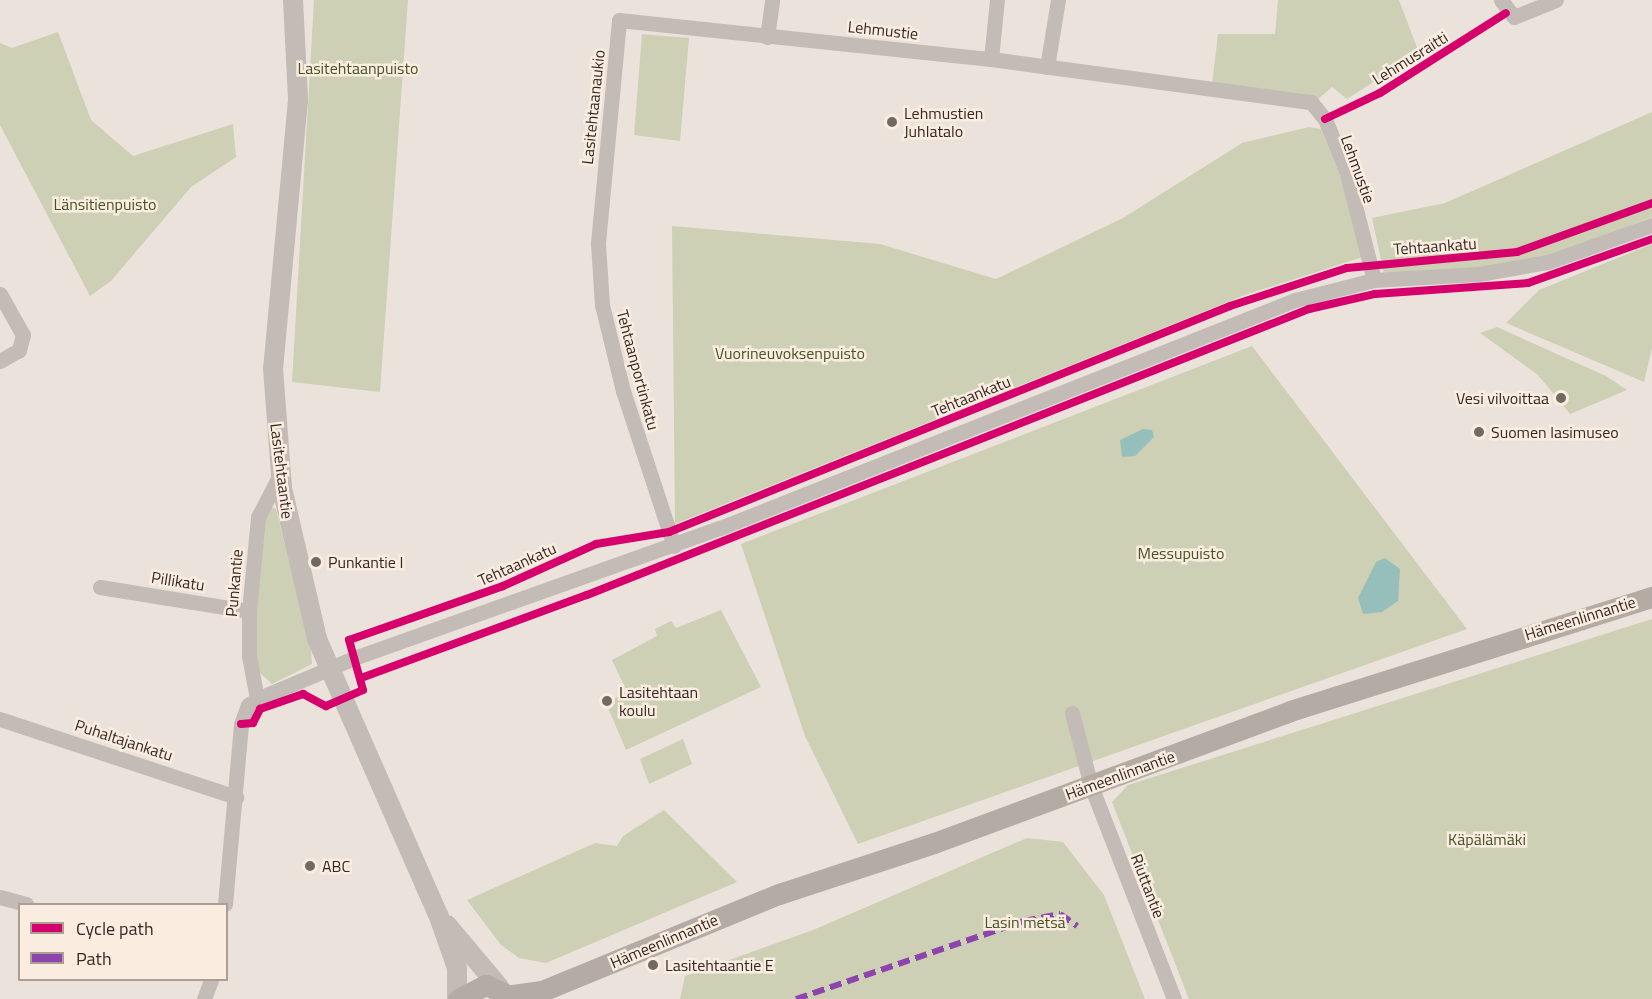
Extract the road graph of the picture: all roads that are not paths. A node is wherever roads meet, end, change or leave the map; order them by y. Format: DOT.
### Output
graph roads {
  1 [pos="293,0"];
  2 [pos="772,0"];
  3 [pos="997,0"];
  4 [pos="1058,0"];
  5 [pos="1501,0"];
  6 [pos="1556,0"];
  7 [pos="619,20"];
  8 [pos="768,37"];
  9 [pos="991,59"];
  10 [pos="1047,67"];
  11 [pos="602,198"];
  12 [pos="1652,225"];
  13 [pos="1374,280"];
  14 [pos="0,294"];
  15 [pos="0,361"];
  16 [pos="280,475"];
  17 [pos="674,546"];
  18 [pos="100,587"];
  19 [pos="1652,597"];
  20 [pos="249,611"];
  21 [pos="329,670"];
  22 [pos="257,699"];
  23 [pos="1072,713"];
  24 [pos="0,719"];
  25 [pos="1090,786"];
  26 [pos="236,797"];
  27 [pos="0,897"];
  28 [pos="22,903"];
  29 [pos="225,903"];
  30 [pos="438,914"];
  31 [pos="595,970"];
  32 [pos="211,981"];
  33 [pos="510,994"];
  34 [pos="204,999"];
  35 [pos="458,999"];
  36 [pos="559,999"];
  37 [pos="1174,999"];
  1 -- 16 [label="street, Lasitehtaantie"];
  2 -- 8 [label="street"];
  3 -- 9 [label="street"];
  4 -- 10 [label="street"];
  5 -- 6 [label="street"];
  7 -- 8 [label="street, Lehmustie"];
  7 -- 11 [label="street, Lasitehtaanaukio"];
  8 -- 9 [label="street, Lehmustie"];
  9 -- 10 [label="street, Lehmustie"];
  10 -- 13 [label="street, Lehmustie"];
  11 -- 17 [label="street, Tehtaanportinkatu"];
  12 -- 13 [label="street, Tehtaankatu"];
  13 -- 17 [label="street, Tehtaankatu"];
  14 -- 15 [label="street"];
  16 -- 20 [label="street, Punkantie"];
  16 -- 21 [label="street, Lasitehtaantie"];
  17 -- 21 [label="street, Tehtaankatu"];
  18 -- 20 [label="street, Pillikatu"];
  19 -- 25 [label="main road, Hämeenlinnantie"];
  20 -- 22 [label="street, Punkantie"];
  21 -- 22 [label="street"];
  21 -- 30 [label="street, Lasitehtaantie"];
  22 -- 26 [label="street"];
  23 -- 25 [label="street, Riuttantie"];
  24 -- 26 [label="street, Puhaltajankatu"];
  25 -- 31 [label="main road, Hämeenlinnantie"];
  25 -- 37 [label="street, Riuttantie"];
  26 -- 29 [label="street"];
  27 -- 28 [label="street"];
  30 -- 33 [label="street, Lasitehtaantie"];
  30 -- 35 [label="street, Lasitehtaantie"];
  31 -- 33 [label="main road, Hämeenlinnantie"];
  31 -- 36 [label="main road, Hämeenlinnantie"];
  32 -- 34 [label="street"];
  33 -- 35 [label="main road, Hämeenlinnantie"];
}
